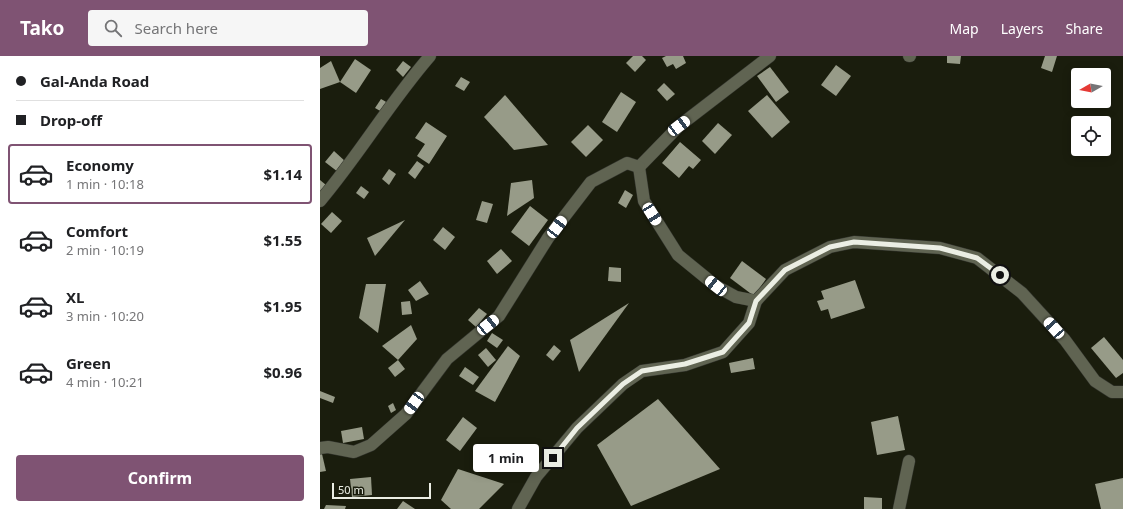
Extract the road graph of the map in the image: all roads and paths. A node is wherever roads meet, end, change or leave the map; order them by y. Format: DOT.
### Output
graph roads {
  1 [pos="430,56"];
  2 [pos="770,56"];
  3 [pos="639,167"];
  4 [pos="320,201"];
  5 [pos="756,301"];
  6 [pos="1123,392"];
  7 [pos="320,448"];
  8 [pos="909,461"];
  9 [pos="518,509"];
  10 [pos="898,509"];
  1 -- 4 [label="street"];
  2 -- 3 [label="street"];
  3 -- 5 [label="street"];
  3 -- 7 [label="street"];
  5 -- 6 [label="street"];
  5 -- 9 [label="street"];
  8 -- 10 [label="street"];
}
